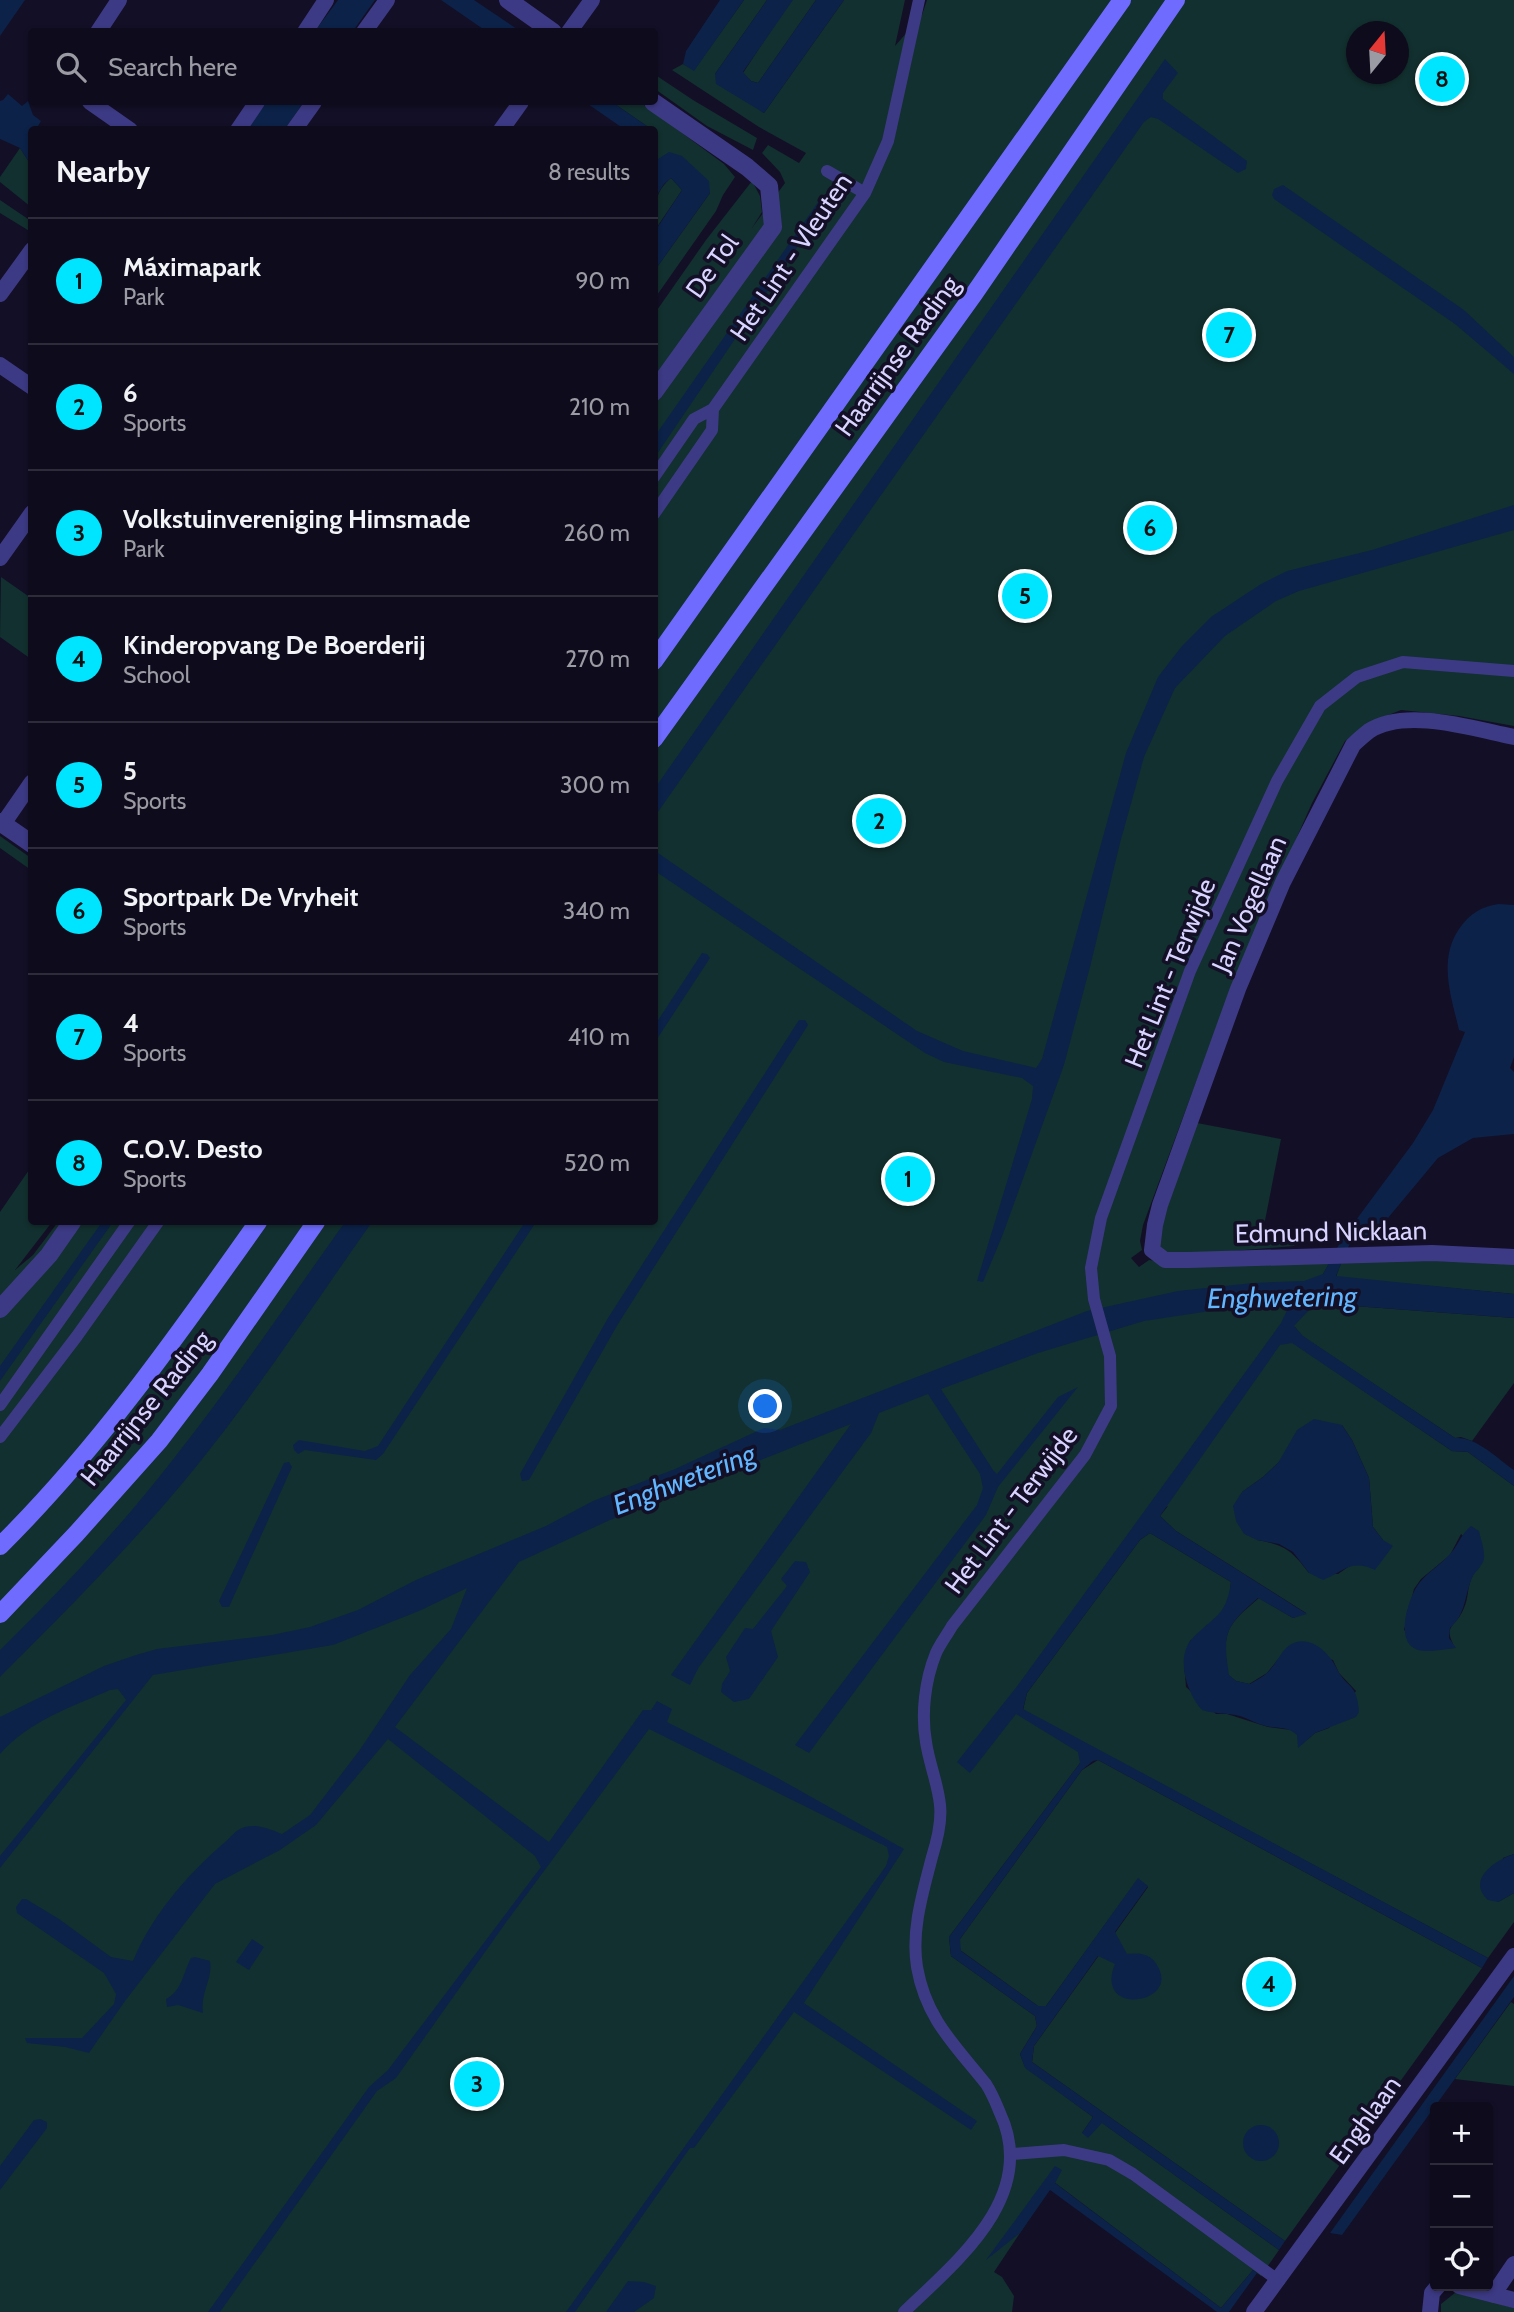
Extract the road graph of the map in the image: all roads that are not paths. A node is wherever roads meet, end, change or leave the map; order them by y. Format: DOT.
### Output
graph roads {
  1 [pos="119,0"];
  2 [pos="326,0"];
  3 [pos="387,0"];
  4 [pos="508,0"];
  5 [pos="592,0"];
  6 [pos="919,0"];
  7 [pos="1122,0"];
  8 [pos="1176,0"];
  9 [pos="101,28"];
  10 [pos="308,28"];
  11 [pos="367,28"];
  12 [pos="546,28"];
  13 [pos="572,28"];
  14 [pos="94,105"];
  15 [pos="255,105"];
  16 [pos="312,105"];
  17 [pos="519,105"];
  18 [pos="657,105"];
  19 [pos="124,126"];
  20 [pos="241,126"];
  21 [pos="297,126"];
  22 [pos="504,126"];
  23 [pos="827,171"];
  24 [pos="865,193"];
  25 [pos="28,256"];
  26 [pos="0,294"];
  27 [pos="0,365"];
  28 [pos="28,384"];
  29 [pos="658,387"];
  30 [pos="713,409"];
  31 [pos="658,471"];
  32 [pos="658,508"];
  33 [pos="28,519"];
  34 [pos="0,558"];
  35 [pos="658,655"];
  36 [pos="1514,671"];
  37 [pos="658,732"];
  38 [pos="1514,737"];
  39 [pos="28,787"];
  40 [pos="1,823"];
  41 [pos="28,841"];
  42 [pos="70,1225"];
  43 [pos="127,1225"];
  44 [pos="156,1225"];
  45 [pos="256,1225"];
  46 [pos="314,1225"];
  47 [pos="1152,1250"];
  48 [pos="1514,1257"];
  49 [pos="0,1309"];
  50 [pos="58,1322"];
  51 [pos="78,1336"];
  52 [pos="0,1405"];
  53 [pos="0,1437"];
  54 [pos="0,1546"];
  55 [pos="0,1614"];
  56 [pos="1514,1956"];
  57 [pos="1012,2154"];
  58 [pos="1514,2264"];
  59 [pos="1279,2281"];
  60 [pos="1433,2291"];
  61 [pos="1477,2291"];
  62 [pos="1493,2295"];
  63 [pos="1514,2300"];
  64 [pos="904,2312"];
  65 [pos="1255,2312"];
  66 [pos="1430,2312"];
  1 -- 9 [label="street"];
  2 -- 10 [label="street"];
  3 -- 11 [label="street"];
  4 -- 12 [label="street"];
  5 -- 13 [label="street"];
  6 -- 24 [label="street, Het Lint - Vleuten"];
  7 -- 35 [label="main road, Haarrijnse Rading"];
  8 -- 37 [label="main road, Haarrijnse Rading"];
  14 -- 19 [label="street"];
  15 -- 20 [label="street"];
  16 -- 21 [label="street"];
  17 -- 22 [label="street"];
  18 -- 29 [label="street, De Tol"];
  23 -- 24 [label="street"];
  24 -- 30 [label="street, Het Lint - Vleuten"];
  25 -- 26 [label="street"];
  27 -- 28 [label="street"];
  30 -- 31 [label="street, Het Lint - Vleuten"];
  30 -- 32 [label="street, Het Lint - Vleuten"];
  33 -- 34 [label="street"];
  36 -- 57 [label="street, Het Lint - Terwijde"];
  38 -- 47 [label="street, Jan Vogellaan"];
  39 -- 40 [label="street"];
  40 -- 41 [label="street"];
  42 -- 49 [label="street"];
  43 -- 50 [label="street"];
  44 -- 51 [label="street"];
  45 -- 54 [label="main road, Haarrijnse Rading"];
  46 -- 55 [label="main road, Haarrijnse Rading"];
  47 -- 48 [label="street, Edmund Nicklaan"];
  50 -- 51 [label="street"];
  50 -- 52 [label="street"];
  51 -- 53 [label="street"];
  56 -- 59 [label="street, Enghlaan"];
  57 -- 59 [label="street"];
  57 -- 64 [label="street, Het Lint - Terwijde"];
  58 -- 62 [label="street"];
  59 -- 65 [label="street, Enghlaan"];
  60 -- 66 [label="street"];
  61 -- 62 [label="street"];
  62 -- 63 [label="street"];
}
